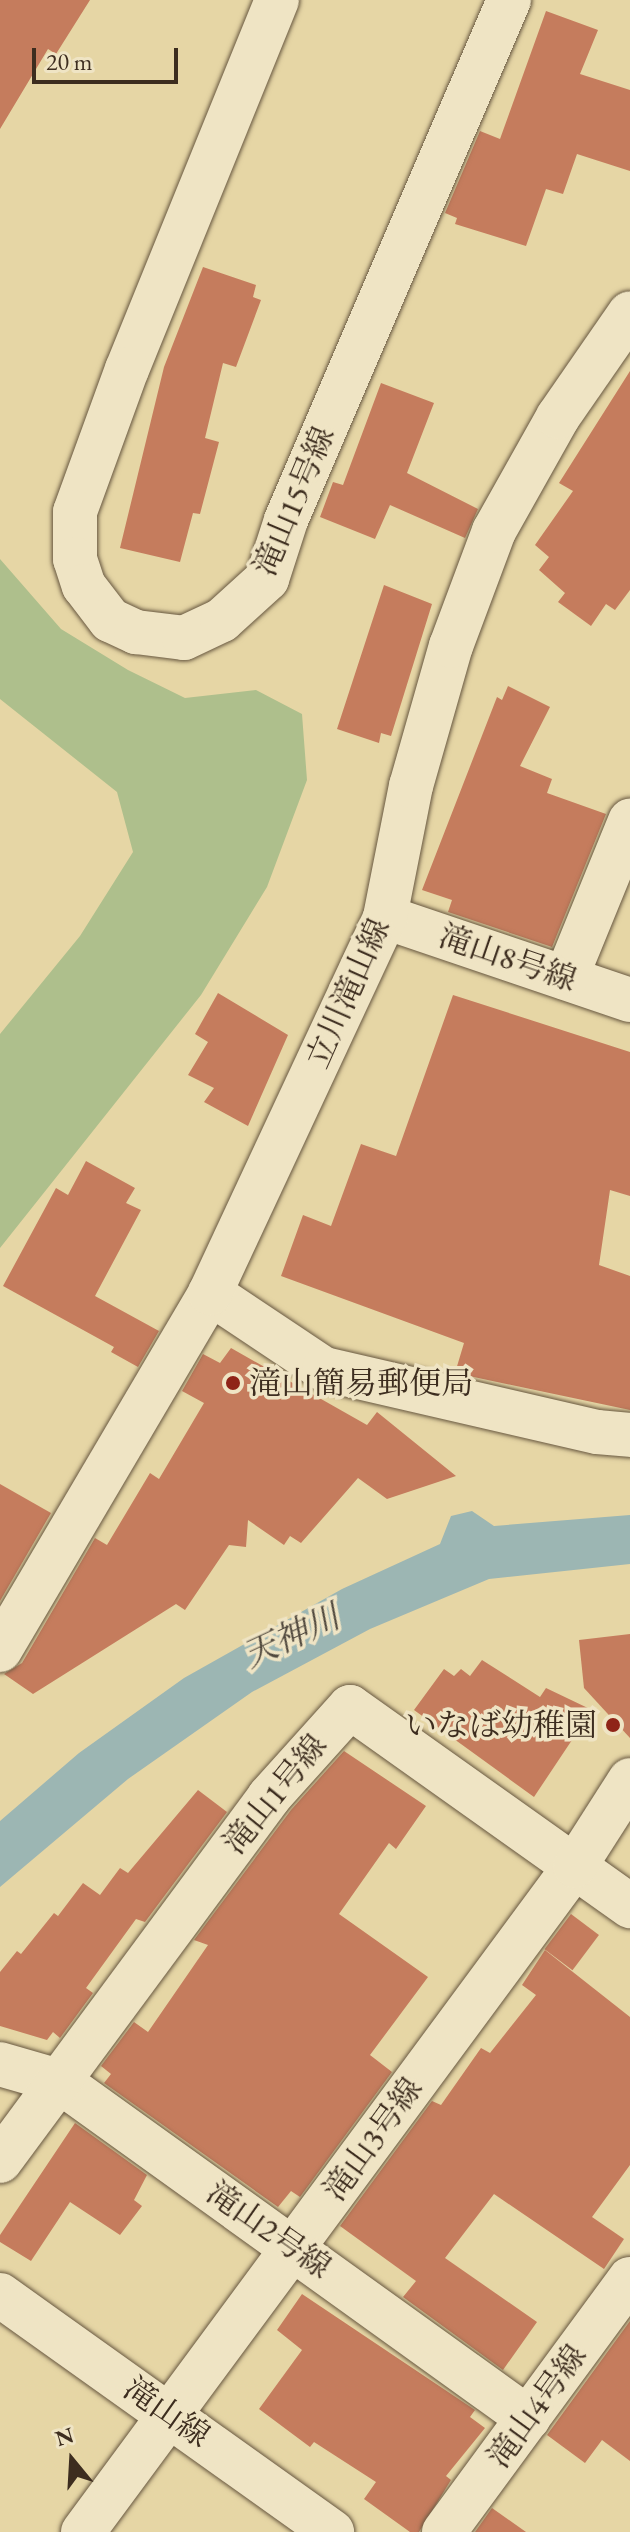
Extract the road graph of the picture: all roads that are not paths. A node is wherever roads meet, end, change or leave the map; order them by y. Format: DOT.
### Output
graph roads {
  1 [pos="277,0"];
  2 [pos="509,0"];
  3 [pos="622,339"];
  4 [pos="630,821"];
  5 [pos="385,917"];
  6 [pos="566,978"];
  7 [pos="630,1000"];
  8 [pos="210,1293"];
  9 [pos="630,1435"];
  10 [pos="0,1650"];
  11 [pos="630,1780"];
  12 [pos="575,1866"];
  13 [pos="630,1906"];
  14 [pos="0,2064"];
  15 [pos="59,2081"];
  16 [pos="0,2161"];
  17 [pos="293,2247"];
  18 [pos="630,2279"];
  19 [pos="0,2295"];
  20 [pos="171,2412"];
  21 [pos="528,2418"];
  22 [pos="83,2532"];
  23 [pos="332,2532"];
  24 [pos="444,2532"];
  1 -- 2 [label="street, 滝山15号線"];
  3 -- 5 [label="street, 立川滝山線"];
  4 -- 6 [label="street"];
  5 -- 6 [label="street, 滝山8号線"];
  5 -- 8 [label="street, 立川滝山線"];
  6 -- 7 [label="street, 滝山8号線"];
  8 -- 9 [label="street"];
  8 -- 10 [label="street, 立川滝山線"];
  11 -- 12 [label="street, 滝山3号線"];
  12 -- 13 [label="street, 滝山1号線"];
  12 -- 15 [label="street, 滝山1号線"];
  12 -- 17 [label="street, 滝山3号線"];
  14 -- 15 [label="street, 滝山2号線"];
  15 -- 16 [label="street, 滝山1号線"];
  15 -- 17 [label="street, 滝山2号線"];
  17 -- 20 [label="street, 滝山3号線"];
  17 -- 21 [label="street, 滝山2号線"];
  18 -- 21 [label="street, 滝山4号線"];
  19 -- 20 [label="street, 滝山線"];
  20 -- 22 [label="street, 滝山3号線"];
  20 -- 23 [label="street, 滝山線"];
  21 -- 24 [label="street, 滝山4号線"];
}
